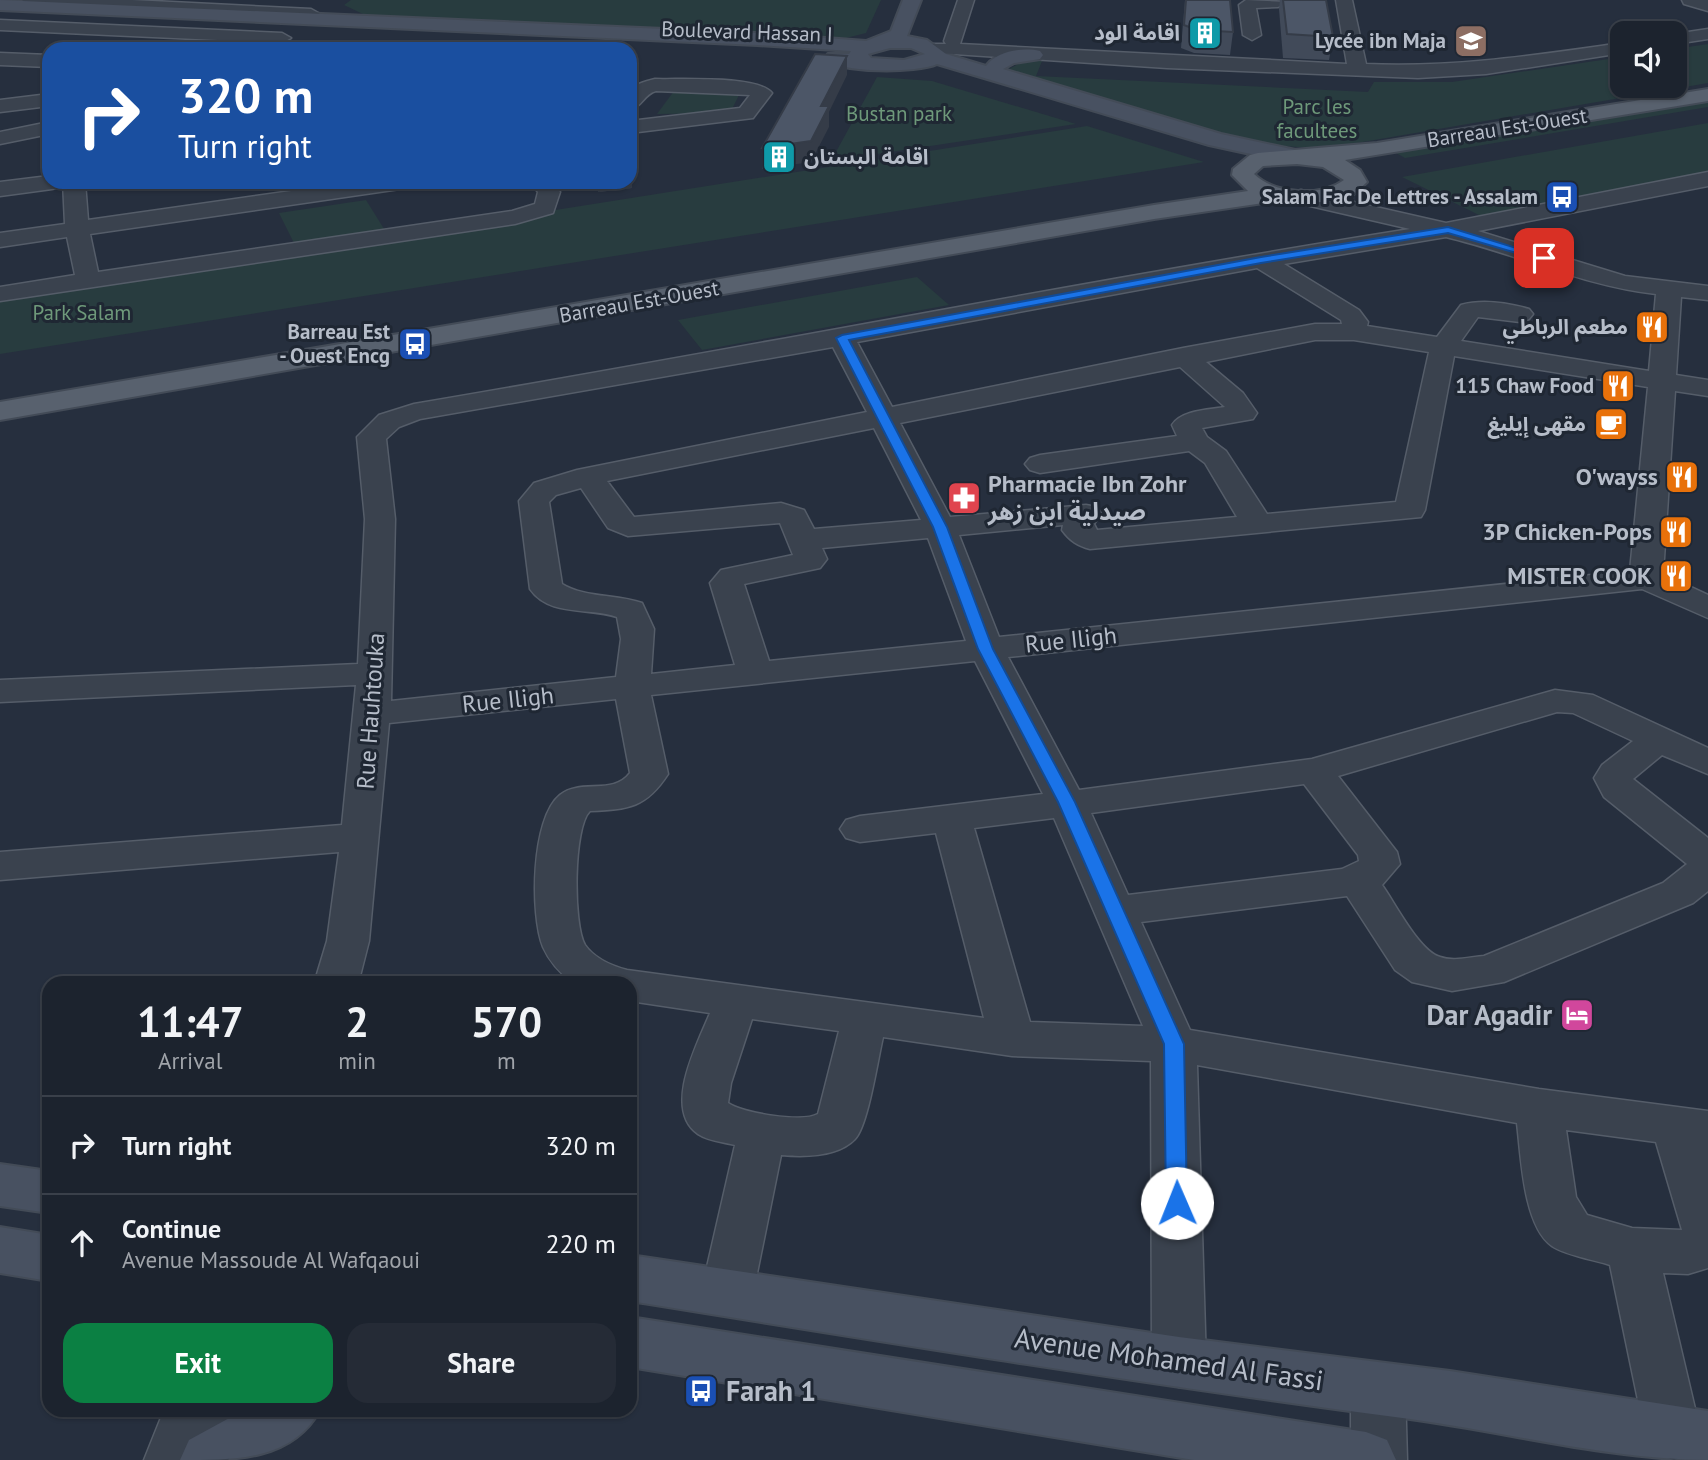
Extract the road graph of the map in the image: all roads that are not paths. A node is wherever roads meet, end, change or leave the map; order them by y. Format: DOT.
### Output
graph roads {
  1 [pos="30,0"];
  2 [pos="339,0"];
  3 [pos="912,0"];
  4 [pos="966,0"];
  5 [pos="1689,0"];
  6 [pos="1278,2"];
  7 [pos="1340,3"];
  8 [pos="0,5"];
  9 [pos="1708,6"];
  10 [pos="314,17"];
  11 [pos="0,18"];
  12 [pos="929,22"];
  13 [pos="0,24"];
  14 [pos="1708,34"];
  15 [pos="1252,36"];
  16 [pos="1687,37"];
  17 [pos="280,40"];
  18 [pos="953,41"];
  19 [pos="1133,41"];
  20 [pos="357,42"];
  21 [pos="1057,42"];
  22 [pos="983,43"];
  23 [pos="637,50"];
  24 [pos="1610,50"];
  25 [pos="868,51"];
  26 [pos="932,51"];
  27 [pos="1033,55"];
  28 [pos="0,59"];
  29 [pos="42,61"];
  30 [pos="903,66"];
  31 [pos="1358,70"];
  32 [pos="998,76"];
  33 [pos="637,95"];
  34 [pos="1708,95"];
  35 [pos="42,101"];
  36 [pos="0,106"];
  37 [pos="1708,113"];
  38 [pos="746,114"];
  39 [pos="637,126"];
  40 [pos="42,129"];
  41 [pos="734,137"];
  42 [pos="0,138"];
  43 [pos="1302,158"];
  44 [pos="1214,172"];
  45 [pos="1242,174"];
  46 [pos="1708,179"];
  47 [pos="1369,180"];
  48 [pos="42,183"];
  49 [pos="1662,188"];
  50 [pos="0,189"];
  51 [pos="74,189"];
  52 [pos="352,189"];
  53 [pos="547,189"];
  54 [pos="1290,196"];
  55 [pos="1696,203"];
  56 [pos="1431,205"];
  57 [pos="1481,222"];
  58 [pos="77,229"];
  59 [pos="1448,230"];
  60 [pos="0,240"];
  61 [pos="1261,260"];
  62 [pos="88,280"];
  63 [pos="1669,288"];
  64 [pos="1708,293"];
  65 [pos="0,294"];
  66 [pos="1520,314"];
  67 [pos="1354,332"];
  68 [pos="842,338"];
  69 [pos="1443,347"];
  70 [pos="1183,356"];
  71 [pos="1660,379"];
  72 [pos="0,385"];
  73 [pos="1708,388"];
  74 [pos="0,411"];
  75 [pos="884,419"];
  76 [pos="1195,442"];
  77 [pos="588,476"];
  78 [pos="1086,514"];
  79 [pos="1258,525"];
  80 [pos="940,527"];
  81 [pos="802,541"];
  82 [pos="1646,579"];
  83 [pos="1708,608"];
  84 [pos="986,649"];
  85 [pos="755,673"];
  86 [pos="375,674"];
  87 [pos="633,687"];
  88 [pos="0,691"];
  89 [pos="371,714"];
  90 [pos="1659,740"];
  91 [pos="1708,762"];
  92 [pos="1314,771"];
  93 [pos="1066,802"];
  94 [pos="951,816"];
  95 [pos="860,829"];
  96 [pos="360,837"];
  97 [pos="0,866"];
  98 [pos="1358,880"];
  99 [pos="1115,911"];
  100 [pos="338,976"];
  101 [pos="600,976"];
  102 [pos="637,986"];
  103 [pos="736,1001"];
  104 [pos="865,1018"];
  105 [pos="1012,1039"];
  106 [pos="1174,1044"];
  107 [pos="1539,1108"];
  108 [pos="1692,1128"];
  109 [pos="762,1130"];
  110 [pos="0,1185"];
  111 [pos="42,1191"];
  112 [pos="1708,1231"];
  113 [pos="1708,1240"];
  114 [pos="0,1250"];
  115 [pos="1632,1250"];
  116 [pos="42,1257"];
  117 [pos="637,1279"];
  118 [pos="727,1293"];
  119 [pos="637,1343"];
  120 [pos="1179,1363"];
  121 [pos="1378,1389"];
  122 [pos="189,1417"];
  123 [pos="229,1417"];
  124 [pos="285,1417"];
  125 [pos="1690,1437"];
  126 [pos="172,1460"];
  127 [pos="193,1460"];
  128 [pos="210,1460"];
  129 [pos="1366,1460"];
  130 [pos="1379,1460"];
  1 -- 10 [label="street"];
  2 -- 10 [label="main road"];
  3 -- 25 [label="main road"];
  4 -- 18 [label="street"];
  5 -- 9 [label="street"];
  6 -- 15 [label="street"];
  7 -- 31 [label="street"];
  8 -- 10 [label="main road, Boulevard Hassan I"];
  10 -- 25 [label="main road, Boulevard Hassan I"];
  11 -- 17 [label="main road"];
  12 -- 26 [label="main road"];
  13 -- 17 [label="street"];
  14 -- 16 [label="street"];
  17 -- 20 [label="main road"];
  18 -- 21 [label="street"];
  18 -- 22 [label="street"];
  19 -- 21 [label="street"];
  22 -- 26 [label="street"];
  22 -- 27 [label="street"];
  23 -- 25 [label="main road, Boulevard Hassan I"];
  24 -- 31 [label="street"];
  25 -- 26 [label="main road"];
  25 -- 30 [label="main road"];
  26 -- 30 [label="main road"];
  26 -- 32 [label="main road"];
  27 -- 31 [label="street"];
  27 -- 32 [label="main road"];
  28 -- 29 [label="street"];
  30 -- 44 [label="main road"];
  32 -- 43 [label="main road"];
  33 -- 38 [label="street"];
  34 -- 43 [label="main road, Barreau Est-Ouest"];
  35 -- 36 [label="street"];
  37 -- 47 [label="main road, Barreau Est-Ouest"];
  38 -- 39 [label="street"];
  38 -- 41 [label="street"];
  40 -- 42 [label="street"];
  43 -- 45 [label="main road, Barreau Est-Ouest"];
  43 -- 47 [label="main road"];
  44 -- 45 [label="main road, Barreau Est-Ouest"];
  44 -- 72 [label="main road, Barreau Est-Ouest"];
  45 -- 54 [label="main road"];
  46 -- 49 [label="street"];
  47 -- 54 [label="main road, Barreau Est-Ouest"];
  48 -- 50 [label="street"];
  49 -- 55 [label="street"];
  49 -- 57 [label="street"];
  51 -- 58 [label="street"];
  52 -- 58 [label="street"];
  53 -- 62 [label="street"];
  54 -- 59 [label="street"];
  54 -- 74 [label="main road, Barreau Est-Ouest"];
  56 -- 57 [label="street"];
  57 -- 59 [label="street"];
  57 -- 63 [label="street"];
  58 -- 60 [label="street"];
  58 -- 62 [label="street"];
  59 -- 61 [label="street"];
  59 -- 63 [label="street"];
  61 -- 67 [label="street"];
  61 -- 68 [label="street"];
  62 -- 65 [label="street"];
  63 -- 64 [label="street"];
  63 -- 71 [label="street"];
  66 -- 69 [label="street"];
  67 -- 69 [label="street"];
  67 -- 70 [label="street"];
  68 -- 75 [label="street"];
  68 -- 86 [label="street, Rue Hauhtouka"];
  69 -- 71 [label="street"];
  69 -- 79 [label="street"];
  70 -- 75 [label="street"];
  70 -- 76 [label="street"];
  71 -- 73 [label="street"];
  71 -- 82 [label="street"];
  75 -- 77 [label="street"];
  75 -- 80 [label="street"];
  76 -- 78 [label="street"];
  76 -- 79 [label="street"];
  77 -- 81 [label="street"];
  77 -- 87 [label="street"];
  78 -- 79 [label="street"];
  78 -- 80 [label="street"];
  80 -- 81 [label="street"];
  80 -- 84 [label="street"];
  81 -- 85 [label="street"];
  82 -- 83 [label="street"];
  82 -- 84 [label="street, Rue Iligh"];
  84 -- 85 [label="street, Rue Iligh"];
  84 -- 93 [label="street"];
  85 -- 87 [label="street, Rue Iligh"];
  86 -- 88 [label="street"];
  86 -- 89 [label="street, Rue Hauhtouka"];
  87 -- 89 [label="street, Rue Iligh"];
  87 -- 101 [label="street"];
  89 -- 96 [label="street, Rue Hauhtouka"];
  90 -- 91 [label="street"];
  90 -- 92 [label="street"];
  90 -- 98 [label="street"];
  92 -- 93 [label="street"];
  92 -- 98 [label="street"];
  93 -- 94 [label="street"];
  93 -- 99 [label="street"];
  94 -- 95 [label="street"];
  94 -- 105 [label="street"];
  96 -- 97 [label="street"];
  96 -- 100 [label="street, Rue Hauhtouka"];
  98 -- 99 [label="street"];
  99 -- 106 [label="street"];
  102 -- 103 [label="street"];
  103 -- 104 [label="street"];
  103 -- 109 [label="street"];
  104 -- 105 [label="street"];
  104 -- 109 [label="street"];
  105 -- 106 [label="street"];
  106 -- 107 [label="street"];
  106 -- 120 [label="street"];
  107 -- 108 [label="street"];
  107 -- 115 [label="street"];
  108 -- 112 [label="street"];
  109 -- 118 [label="street"];
  110 -- 111 [label="main road"];
  113 -- 115 [label="street"];
  114 -- 116 [label="main road"];
  115 -- 125 [label="street"];
  117 -- 118 [label="main road, Avenue Mohamed Al Fassi"];
  118 -- 120 [label="main road, Avenue Mohamed Al Fassi"];
  119 -- 129 [label="main road"];
  120 -- 121 [label="main road, Avenue Mohamed Al Fassi"];
  121 -- 125 [label="main road, Avenue Mohamed Al Fassi"];
  121 -- 130 [label="street"];
  122 -- 126 [label="street"];
  123 -- 127 [label="street"];
  124 -- 128 [label="main road"];
}
